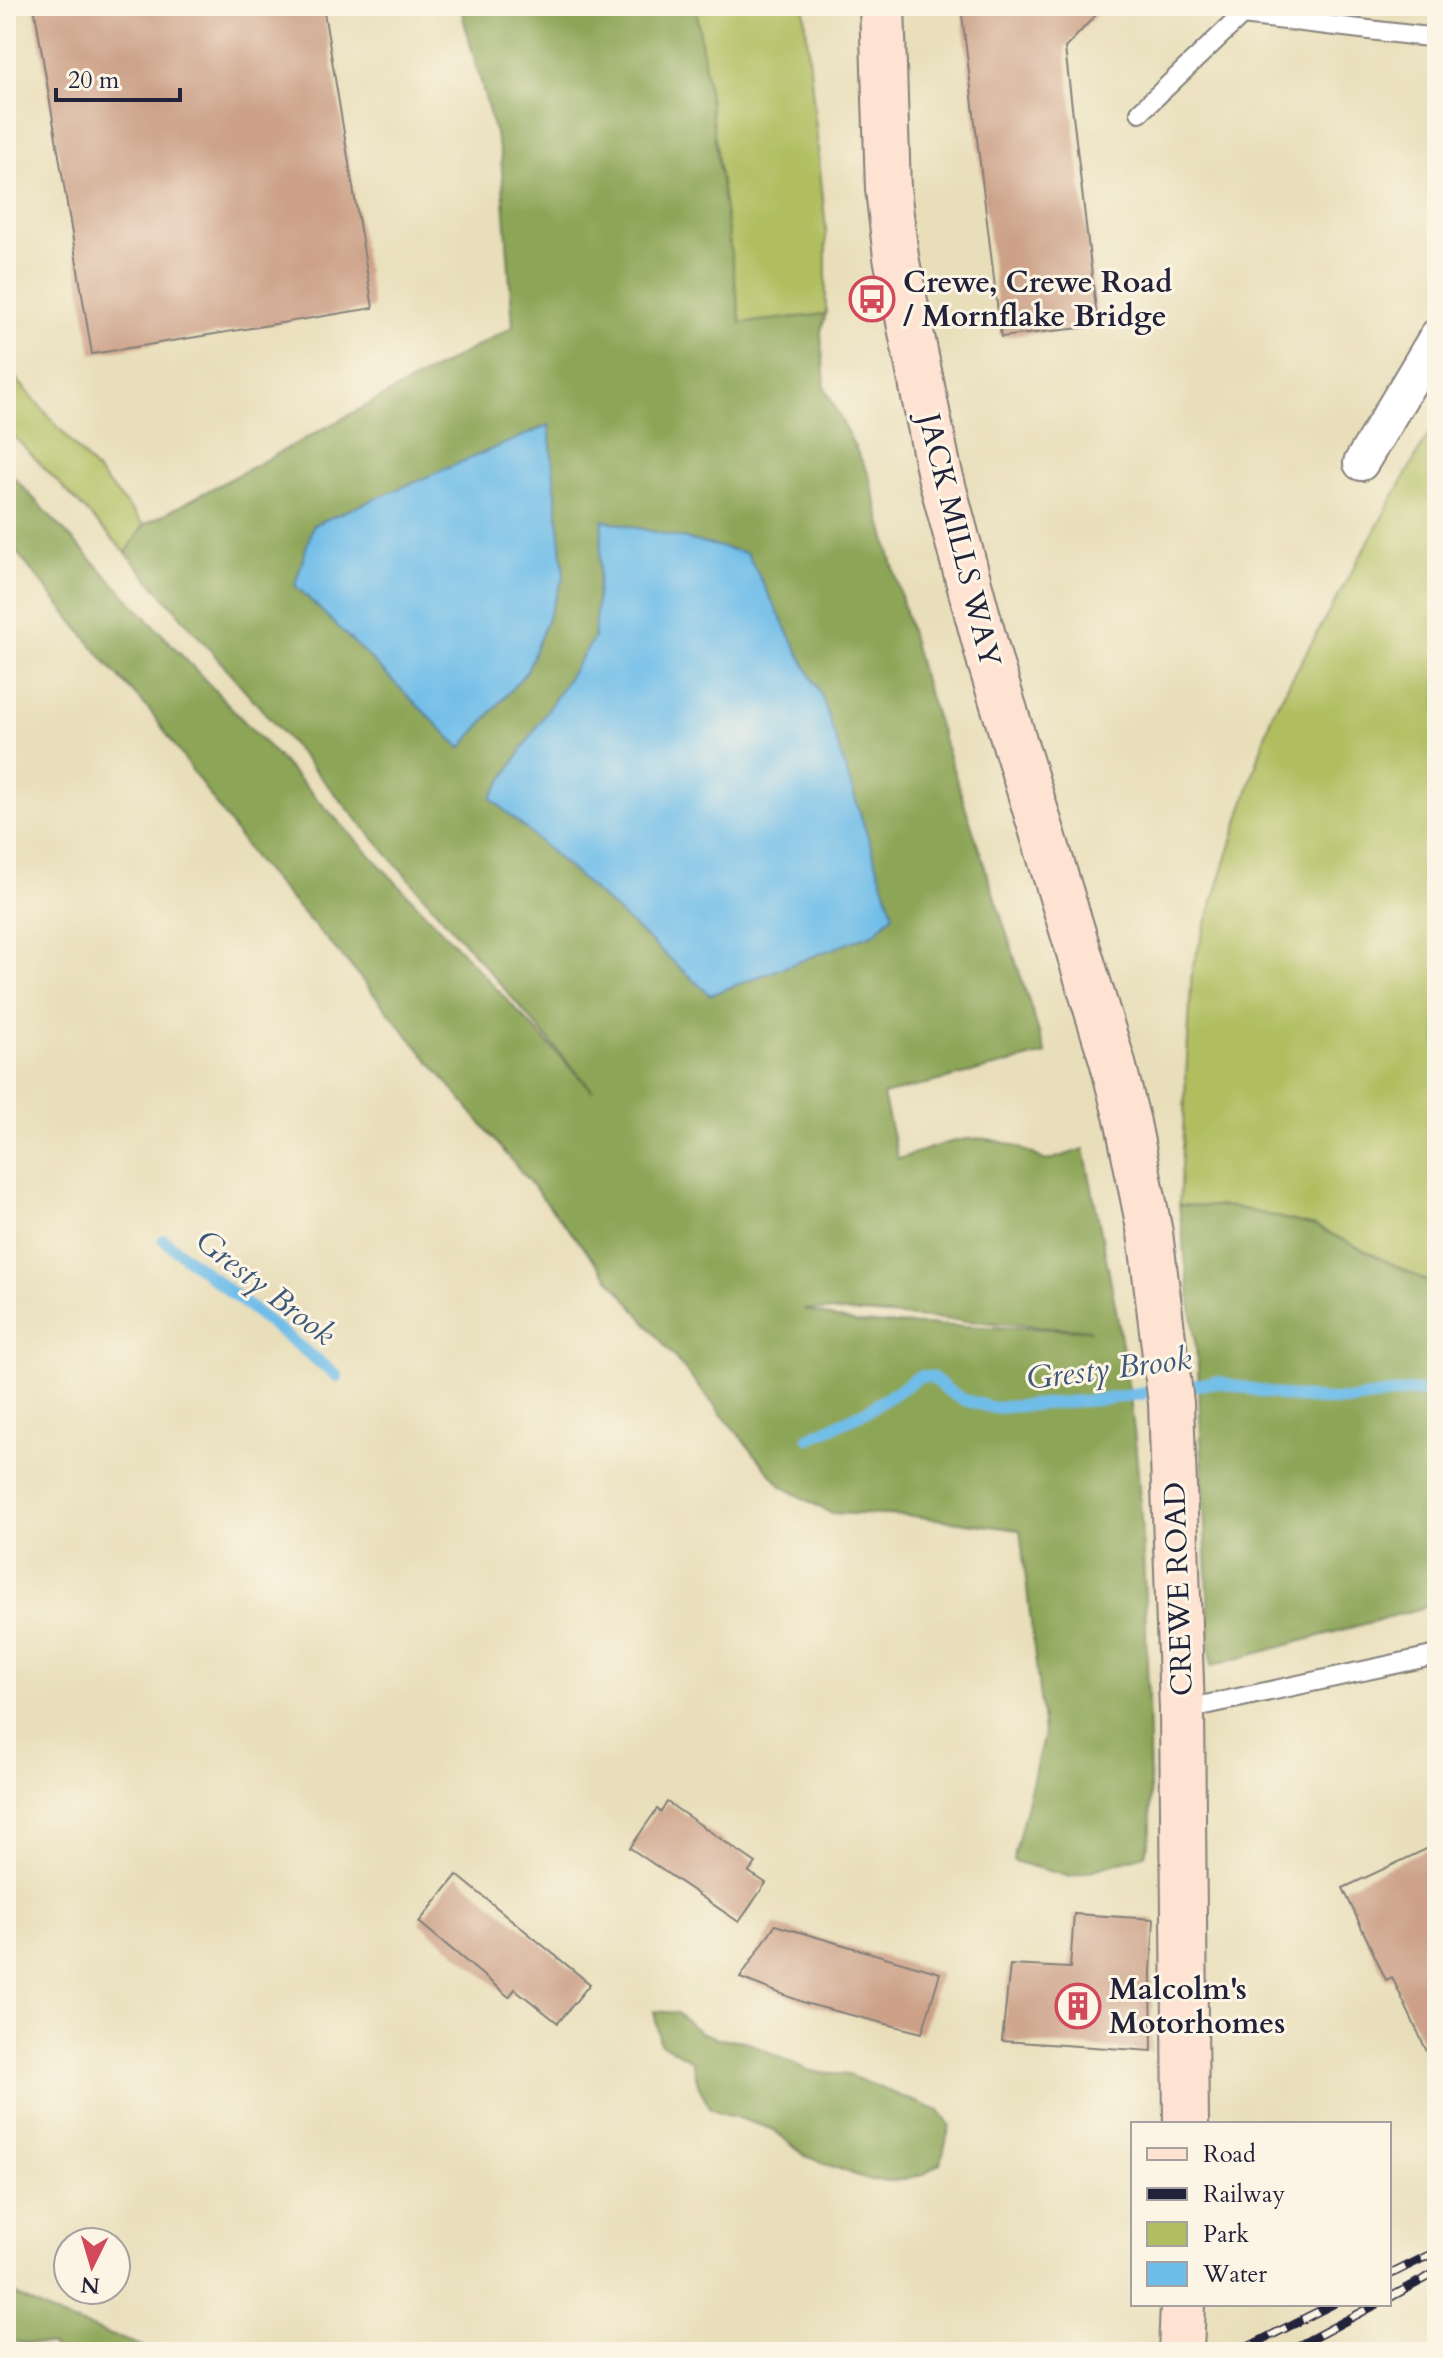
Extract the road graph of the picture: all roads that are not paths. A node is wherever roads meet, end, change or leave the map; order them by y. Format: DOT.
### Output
graph roads {
  1 [pos="882,6"];
  2 [pos="1437,38"];
  3 [pos="1140,112"];
  4 [pos="1437,336"];
  5 [pos="1361,463"];
  6 [pos="1112,1060"];
  7 [pos="1437,1655"];
  8 [pos="1182,1710"];
  9 [pos="1186,2122"];
  10 [pos="1183,2306"];
  11 [pos="1181,2352"];
  1 -- 6 [label="main road, JACK MILLS WAY"];
  2 -- 3 [label="lane"];
  4 -- 5 [label="street"];
  6 -- 8 [label="main road, CREWE ROAD"];
  7 -- 8 [label="lane"];
  8 -- 9 [label="main road, CREWE ROAD"];
  10 -- 11 [label="main road"];
}
